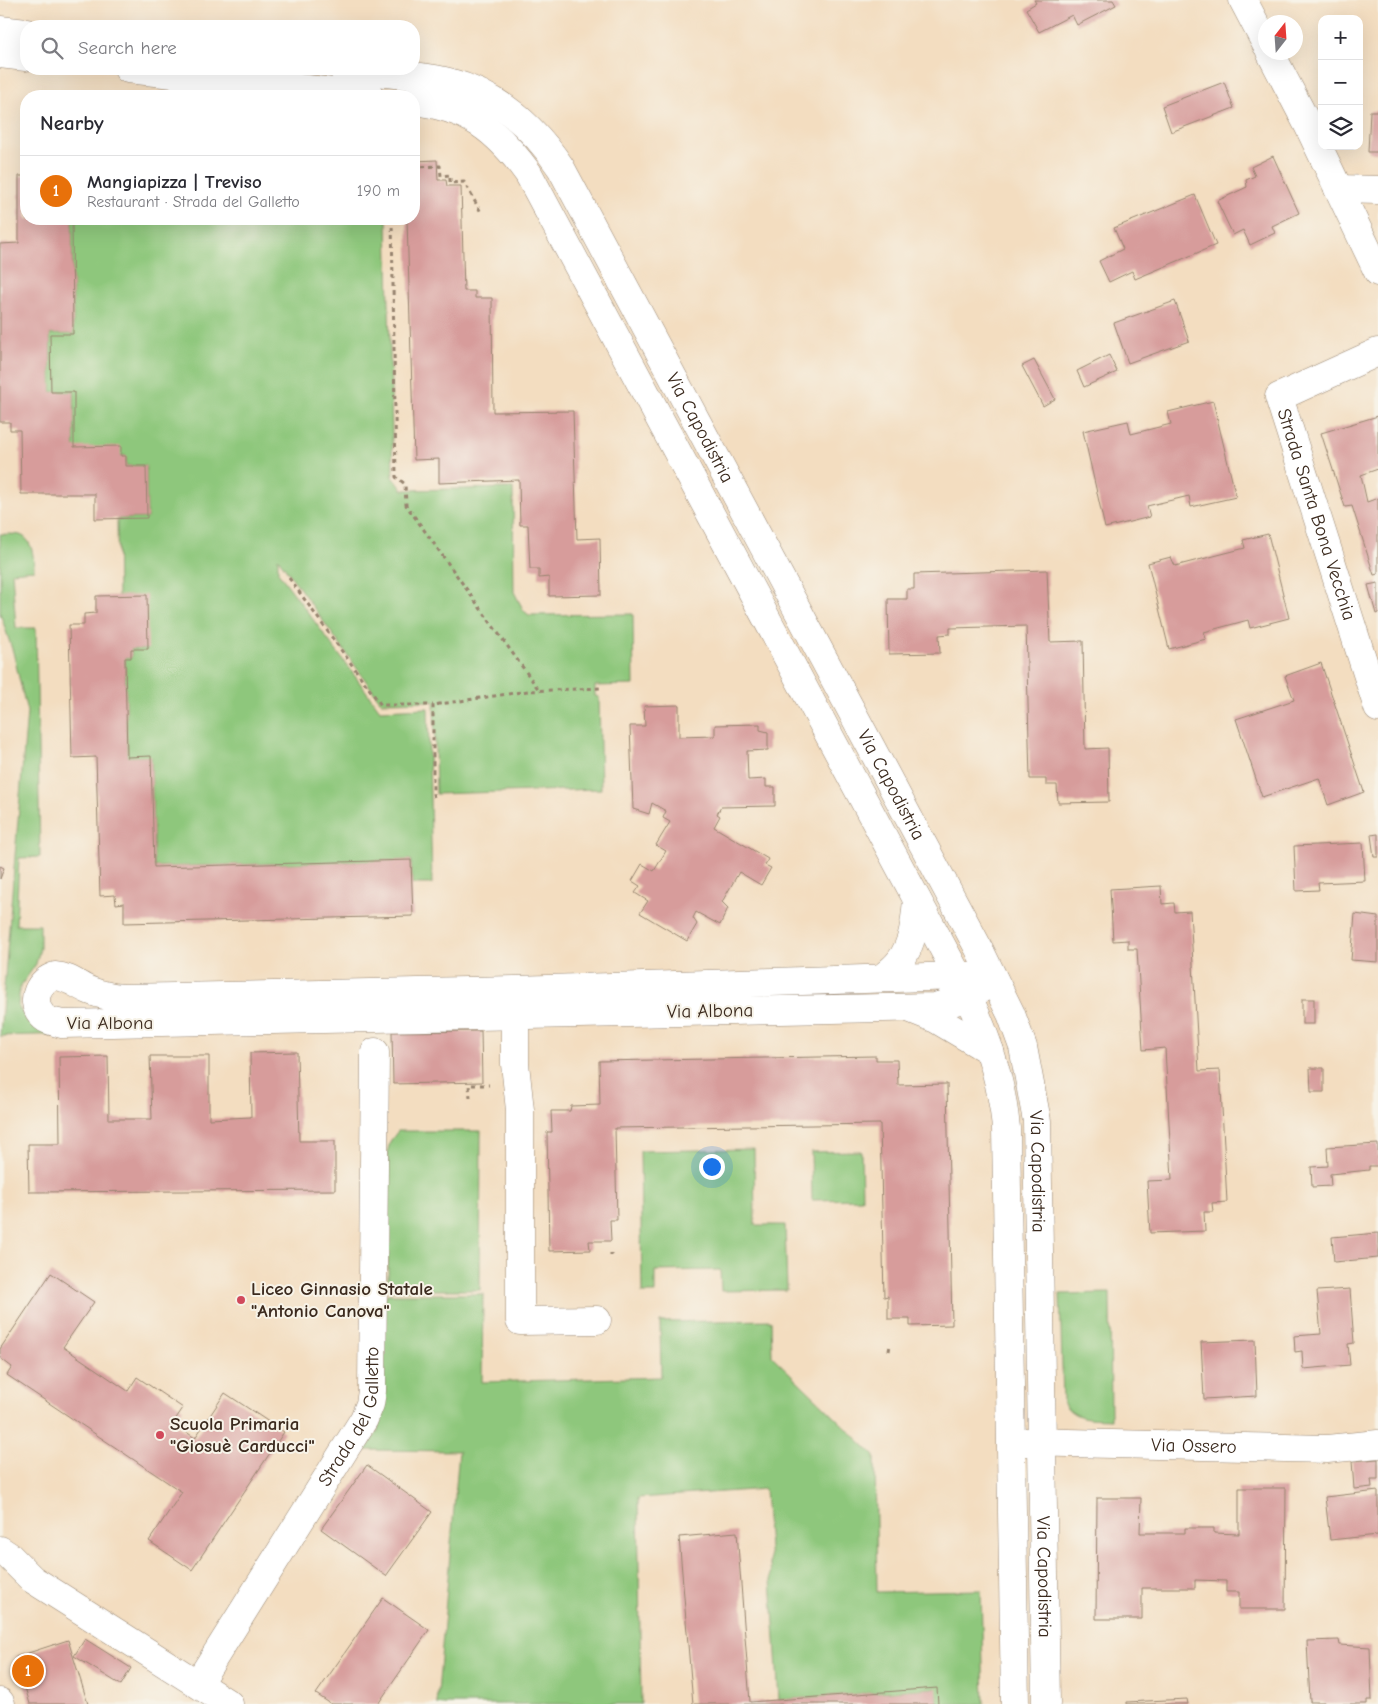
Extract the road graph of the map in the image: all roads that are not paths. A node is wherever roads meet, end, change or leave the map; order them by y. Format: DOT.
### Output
graph roads {
  1 [pos="1243,0"];
  2 [pos="1258,29"];
  3 [pos="0,30"];
  4 [pos="20,32"];
  5 [pos="0,54"];
  6 [pos="20,56"];
  7 [pos="1274,60"];
  8 [pos="182,75"];
  9 [pos="397,75"];
  10 [pos="316,90"];
  11 [pos="420,102"];
  12 [pos="1338,189"];
  13 [pos="1378,190"];
  14 [pos="1378,272"];
  15 [pos="1378,352"];
  16 [pos="1378,708"];
  17 [pos="917,900"];
  18 [pos="882,978"];
  19 [pos="994,980"];
  20 [pos="964,986"];
  21 [pos="515,1002"];
  22 [pos="905,1007"];
  23 [pos="990,1051"];
  24 [pos="375,1052"];
  25 [pos="597,1320"];
  26 [pos="1010,1441"];
  27 [pos="1042,1442"];
  28 [pos="1378,1444"];
  29 [pos="0,1550"];
  30 [pos="0,1572"];
  31 [pos="32,1579"];
  32 [pos="198,1683"];
  33 [pos="229,1704"];
  34 [pos="1014,1704"];
  35 [pos="1046,1704"];
  1 -- 2 [label="street"];
  3 -- 4 [label="street"];
  5 -- 6 [label="street"];
  7 -- 12 [label="street"];
  8 -- 10 [label="street"];
  9 -- 19 [label="street, Via Capodistria"];
  11 -- 17 [label="street, Via Capodistria"];
  12 -- 13 [label="street"];
  12 -- 14 [label="street"];
  15 -- 16 [label="street, Strada Santa Bona Vecchia"];
  17 -- 18 [label="street"];
  17 -- 20 [label="street, Via Capodistria"];
  18 -- 20 [label="street, Via Albona"];
  18 -- 21 [label="street, Via Albona"];
  19 -- 20 [label="street, Via Albona"];
  19 -- 27 [label="street, Via Capodistria"];
  20 -- 22 [label="street, Via Albona"];
  20 -- 23 [label="street, Via Capodistria"];
  21 -- 21 [label="street, Via Albona"];
  21 -- 22 [label="street, Via Albona"];
  21 -- 25 [label="street"];
  22 -- 23 [label="street, Via Albona"];
  23 -- 26 [label="street, Via Capodistria"];
  24 -- 32 [label="street, Strada del Galletto"];
  26 -- 27 [label="street, Via Ossero"];
  26 -- 34 [label="street, Via Capodistria"];
  27 -- 28 [label="street, Via Ossero"];
  27 -- 35 [label="street, Via Capodistria"];
  29 -- 31 [label="street"];
  30 -- 31 [label="street"];
  31 -- 32 [label="street"];
  32 -- 33 [label="street"];
}
